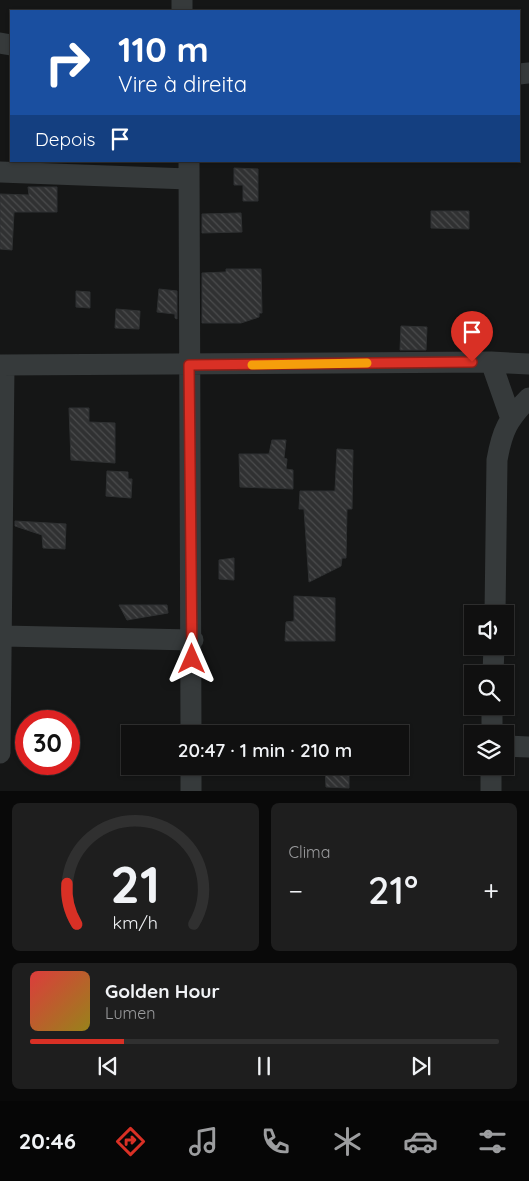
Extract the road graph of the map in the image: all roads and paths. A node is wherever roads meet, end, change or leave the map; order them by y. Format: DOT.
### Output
graph roads {
  1 [pos="189,170"];
  2 [pos="0,172"];
  3 [pos="491,362"];
  4 [pos="529,364"];
  5 [pos="2,365"];
  6 [pos="189,365"];
  7 [pos="529,398"];
  8 [pos="510,416"];
  9 [pos="495,605"];
  10 [pos="3,636"];
  11 [pos="193,640"];
  12 [pos="192,725"];
  13 [pos="514,746"];
  14 [pos="529,747"];
  15 [pos="0,753"];
  16 [pos="191,775"];
  17 [pos="491,775"];
  18 [pos="191,791"];
  19 [pos="491,791"];
  1 -- 2 [label="street"];
  1 -- 6 [label="street"];
  3 -- 4 [label="street"];
  3 -- 6 [label="street"];
  3 -- 8 [label="street"];
  5 -- 6 [label="street"];
  5 -- 10 [label="street"];
  6 -- 11 [label="street"];
  7 -- 8 [label="street"];
  8 -- 9 [label="street"];
  10 -- 11 [label="street"];
  10 -- 15 [label="street"];
  11 -- 12 [label="street"];
  13 -- 14 [label="street"];
  16 -- 18 [label="street"];
  17 -- 19 [label="street"];
}
